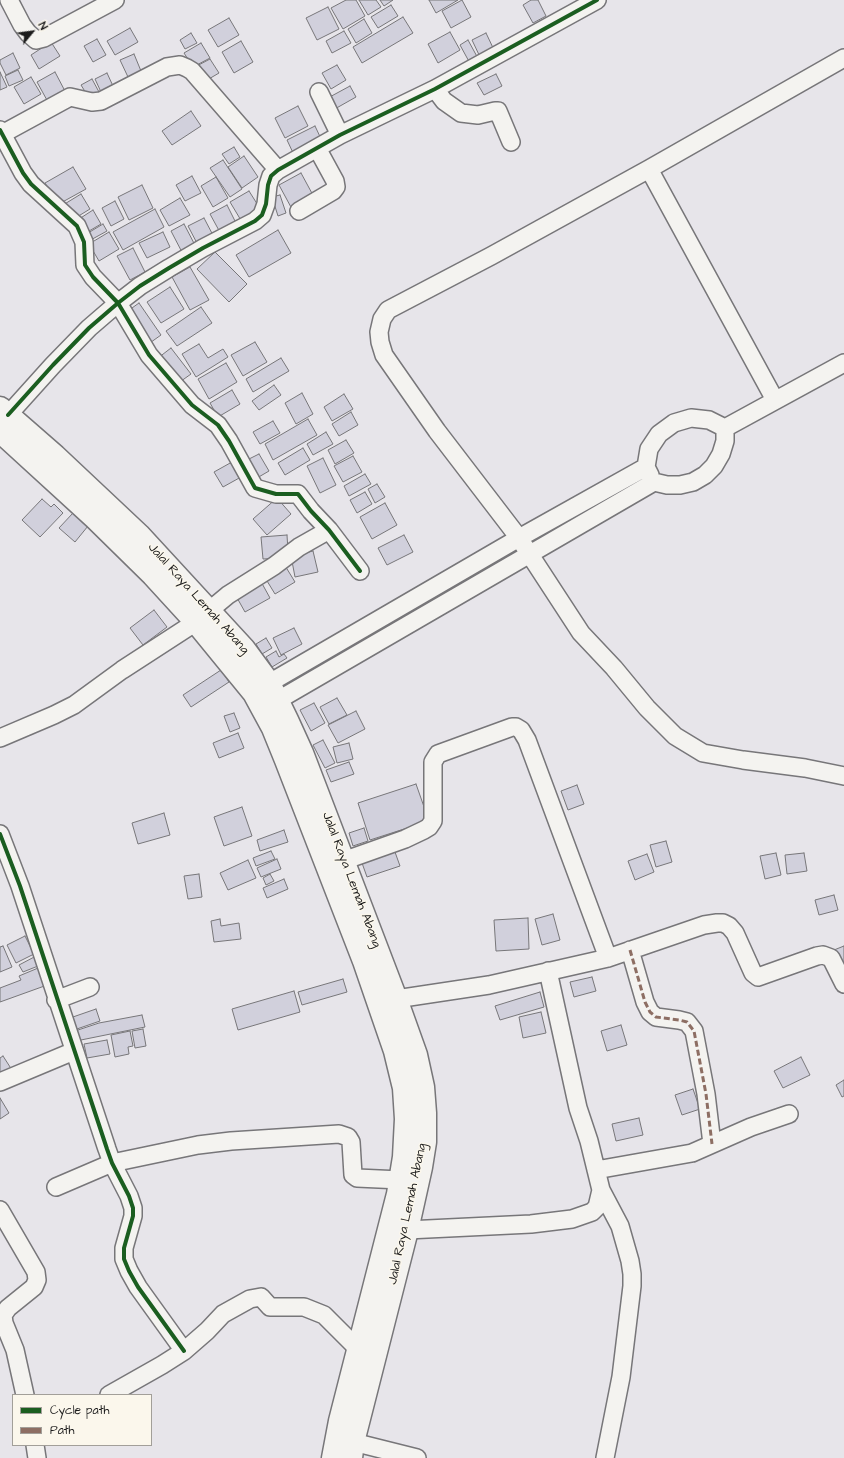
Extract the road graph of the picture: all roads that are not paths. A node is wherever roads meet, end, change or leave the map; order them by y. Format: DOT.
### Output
graph roads {
  1 [pos="9,0"];
  2 [pos="116,0"];
  3 [pos="597,0"];
  4 [pos="844,58"];
  5 [pos="435,89"];
  6 [pos="319,92"];
  7 [pos="1,132"];
  8 [pos="340,135"];
  9 [pos="511,142"];
  10 [pos="317,148"];
  11 [pos="649,169"];
  12 [pos="278,170"];
  13 [pos="299,211"];
  14 [pos="118,303"];
  15 [pos="843,365"];
  16 [pos="775,400"];
  17 [pos="3,428"];
  18 [pos="725,428"];
  19 [pos="646,467"];
  20 [pos="654,482"];
  21 [pos="329,530"];
  22 [pos="519,538"];
  23 [pos="529,554"];
  24 [pos="360,571"];
  25 [pos="203,616"];
  26 [pos="266,696"];
  27 [pos="1,736"];
  28 [pos="844,776"];
  29 [pos="0,834"];
  30 [pos="344,861"];
  31 [pos="630,950"];
  32 [pos="608,958"];
  33 [pos="548,971"];
  34 [pos="844,984"];
  35 [pos="90,987"];
  36 [pos="396,999"];
  37 [pos="56,1000"];
  38 [pos="74,1051"];
  39 [pos="0,1082"];
  40 [pos="789,1114"];
  41 [pos="712,1144"];
  42 [pos="112,1163"];
  43 [pos="596,1170"];
  44 [pos="400,1180"];
  45 [pos="56,1187"];
  46 [pos="601,1190"];
  47 [pos="0,1210"];
  48 [pos="407,1230"];
  49 [pos="359,1350"];
  50 [pos="184,1351"];
  51 [pos="25,1394"];
  52 [pos="111,1394"];
  53 [pos="35,1446"];
  54 [pos="352,1450"];
  55 [pos="36,1458"];
  56 [pos="333,1458"];
  57 [pos="417,1458"];
  58 [pos="605,1458"];
  1 -- 2 [label="street"];
  3 -- 5 [label="street"];
  4 -- 11 [label="street"];
  5 -- 8 [label="street"];
  5 -- 9 [label="street"];
  6 -- 8 [label="street"];
  7 -- 12 [label="street"];
  7 -- 14 [label="street"];
  8 -- 10 [label="street"];
  10 -- 12 [label="street"];
  10 -- 13 [label="street"];
  11 -- 16 [label="street"];
  11 -- 22 [label="street"];
  12 -- 14 [label="street"];
  14 -- 17 [label="street"];
  14 -- 21 [label="street"];
  15 -- 16 [label="street"];
  16 -- 18 [label="street"];
  17 -- 25 [label="highway, Jalal Raya Lemah Abang"];
  18 -- 19 [label="street"];
  18 -- 20 [label="street"];
  19 -- 20 [label="street"];
  19 -- 22 [label="street"];
  20 -- 23 [label="street"];
  21 -- 24 [label="street"];
  21 -- 25 [label="street"];
  22 -- 23 [label="street"];
  22 -- 26 [label="street"];
  23 -- 26 [label="street"];
  23 -- 28 [label="street"];
  25 -- 26 [label="highway, Jalal Raya Lemah Abang"];
  25 -- 27 [label="street"];
  26 -- 30 [label="highway, Jalal Raya Lemah Abang"];
  26 -- 44 [label="highway, Jalal Raya Lemah Abang"];
  29 -- 37 [label="street"];
  30 -- 32 [label="street"];
  30 -- 36 [label="highway, Jalal Raya Lemah Abang"];
  31 -- 32 [label="street"];
  31 -- 34 [label="street"];
  31 -- 41 [label="street"];
  32 -- 33 [label="street"];
  33 -- 36 [label="street"];
  33 -- 43 [label="street"];
  35 -- 37 [label="street"];
  36 -- 48 [label="highway, Jalal Raya Lemah Abang"];
  37 -- 38 [label="street"];
  38 -- 39 [label="street"];
  38 -- 42 [label="street"];
  40 -- 41 [label="street"];
  41 -- 43 [label="street"];
  42 -- 44 [label="street"];
  42 -- 45 [label="street"];
  42 -- 50 [label="street"];
  43 -- 46 [label="street"];
  44 -- 49 [label="highway, Jalal Raya Lemah Abang"];
  46 -- 48 [label="street"];
  46 -- 58 [label="street"];
  47 -- 51 [label="street"];
  48 -- 54 [label="highway, Jalal Raya Lemah Abang"];
  49 -- 50 [label="street"];
  49 -- 56 [label="highway, Jalal Raya Lemah Abang"];
  50 -- 52 [label="street"];
  53 -- 55 [label="street"];
  54 -- 57 [label="street"];
}
